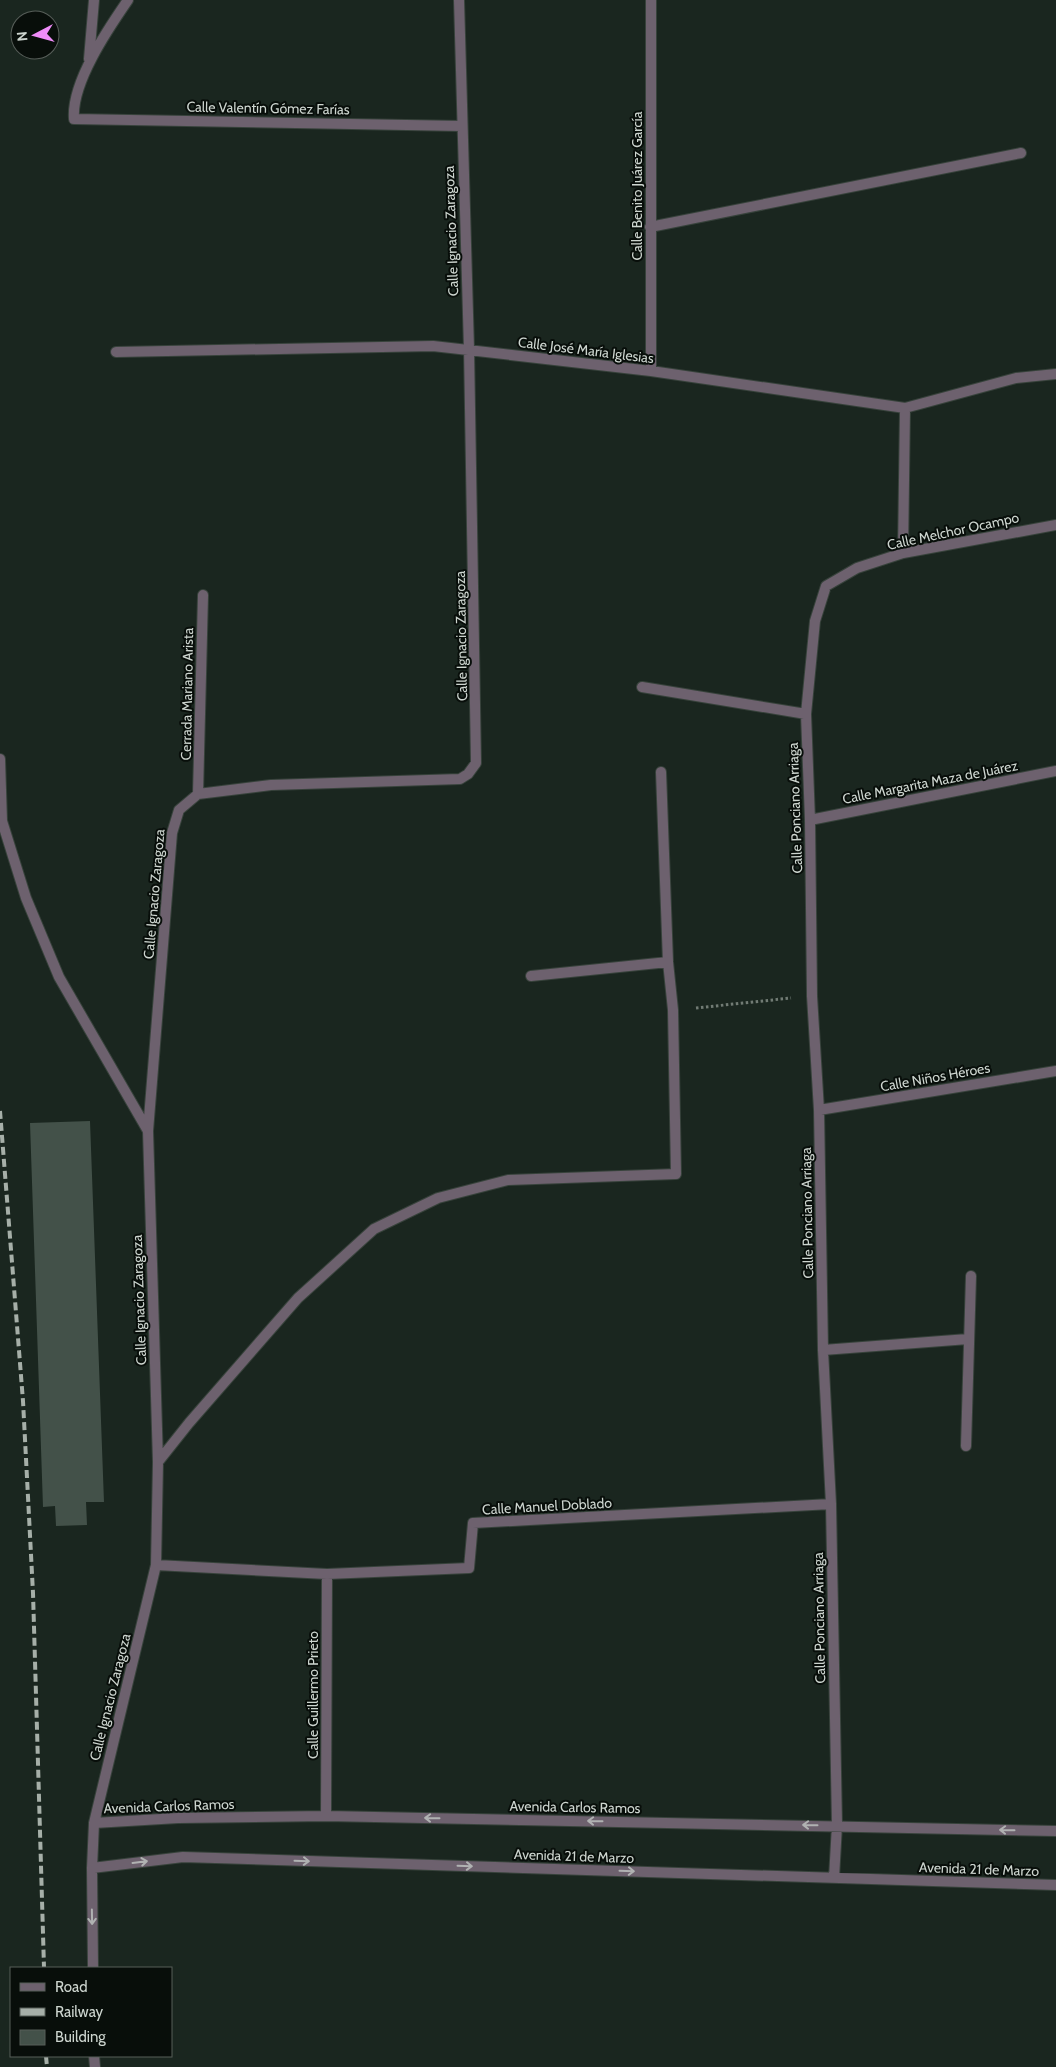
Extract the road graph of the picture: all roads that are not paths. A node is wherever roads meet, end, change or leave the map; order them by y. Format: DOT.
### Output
graph roads {
  1 [pos="94,0"];
  2 [pos="128,0"];
  3 [pos="459,0"];
  4 [pos="650,0"];
  5 [pos="89,63"];
  6 [pos="462,126"];
  7 [pos="1021,153"];
  8 [pos="650,227"];
  9 [pos="469,349"];
  10 [pos="116,352"];
  11 [pos="651,371"];
  12 [pos="1056,374"];
  13 [pos="905,408"];
  14 [pos="1056,525"];
  15 [pos="903,553"];
  16 [pos="857,568"];
  17 [pos="203,595"];
  18 [pos="642,687"];
  19 [pos="806,714"];
  20 [pos="0,758"];
  21 [pos="1056,771"];
  22 [pos="661,772"];
  23 [pos="198,794"];
  24 [pos="810,820"];
  25 [pos="1,821"];
  26 [pos="668,962"];
  27 [pos="531,976"];
  28 [pos="1056,1070"];
  29 [pos="819,1110"];
  30 [pos="148,1132"];
  31 [pos="971,1276"];
  32 [pos="968,1339"];
  33 [pos="822,1350"];
  34 [pos="966,1446"];
  35 [pos="158,1462"];
  36 [pos="831,1504"];
  37 [pos="156,1564"];
  38 [pos="327,1574"];
  39 [pos="326,1816"];
  40 [pos="94,1823"];
  41 [pos="837,1825"];
  42 [pos="1056,1831"];
  43 [pos="92,1868"];
  44 [pos="834,1878"];
  45 [pos="1056,1885"];
  46 [pos="93,1967"];
  1 -- 5 [label="street"];
  2 -- 5 [label="street"];
  3 -- 6 [label="street, Calle Ignacio Zaragoza"];
  4 -- 8 [label="street, Calle Benito Juárez García"];
  5 -- 6 [label="street, Calle Valentín Gómez Farías"];
  6 -- 9 [label="street, Calle Ignacio Zaragoza"];
  7 -- 8 [label="street"];
  8 -- 11 [label="street, Calle Benito Juárez García"];
  9 -- 10 [label="street, Calle José María Iglesias"];
  9 -- 11 [label="street, Calle José María Iglesias"];
  9 -- 23 [label="street, Calle Ignacio Zaragoza"];
  11 -- 13 [label="street, Calle José María Iglesias"];
  12 -- 13 [label="street"];
  13 -- 15 [label="street"];
  14 -- 15 [label="street, Calle Melchor Ocampo"];
  15 -- 16 [label="street, Calle Melchor Ocampo"];
  16 -- 19 [label="street, Calle Ponciano Arriaga"];
  17 -- 23 [label="street, Cerrada Mariano Arista"];
  18 -- 19 [label="street"];
  19 -- 24 [label="street, Calle Ponciano Arriaga"];
  20 -- 25 [label="street"];
  21 -- 24 [label="street, Calle Margarita Maza de Juárez"];
  22 -- 26 [label="street"];
  23 -- 30 [label="street, Calle Ignacio Zaragoza"];
  24 -- 29 [label="street, Calle Ponciano Arriaga"];
  25 -- 30 [label="street"];
  26 -- 27 [label="street"];
  26 -- 35 [label="street"];
  28 -- 29 [label="street, Calle Niños Héroes"];
  29 -- 33 [label="street, Calle Ponciano Arriaga"];
  30 -- 35 [label="street, Calle Ignacio Zaragoza"];
  31 -- 32 [label="street"];
  32 -- 33 [label="street"];
  32 -- 34 [label="street"];
  33 -- 36 [label="street, Calle Ponciano Arriaga"];
  35 -- 37 [label="street, Calle Ignacio Zaragoza"];
  36 -- 38 [label="street, Calle Manuel Doblado"];
  36 -- 41 [label="street, Calle Ponciano Arriaga"];
  37 -- 38 [label="street, Calle Manuel Doblado"];
  37 -- 40 [label="street, Calle Ignacio Zaragoza"];
  38 -- 39 [label="street, Calle Guillermo Prieto"];
  39 -- 40 [label="street, Avenida Carlos Ramos"];
  41 -- 39 [label="street, Avenida Carlos Ramos, one-way"];
  40 -- 43 [label="street, Calle Ignacio Zaragoza"];
  42 -- 41 [label="street, Avenida Carlos Ramos, one-way"];
  41 -- 44 [label="street, Calle Ponciano Arriaga"];
  43 -- 44 [label="street, Avenida 21 de Marzo, one-way"];
  43 -- 46 [label="street, Calle Ignacio Zaragoza, one-way"];
  44 -- 45 [label="street, Avenida 21 de Marzo"];
}
